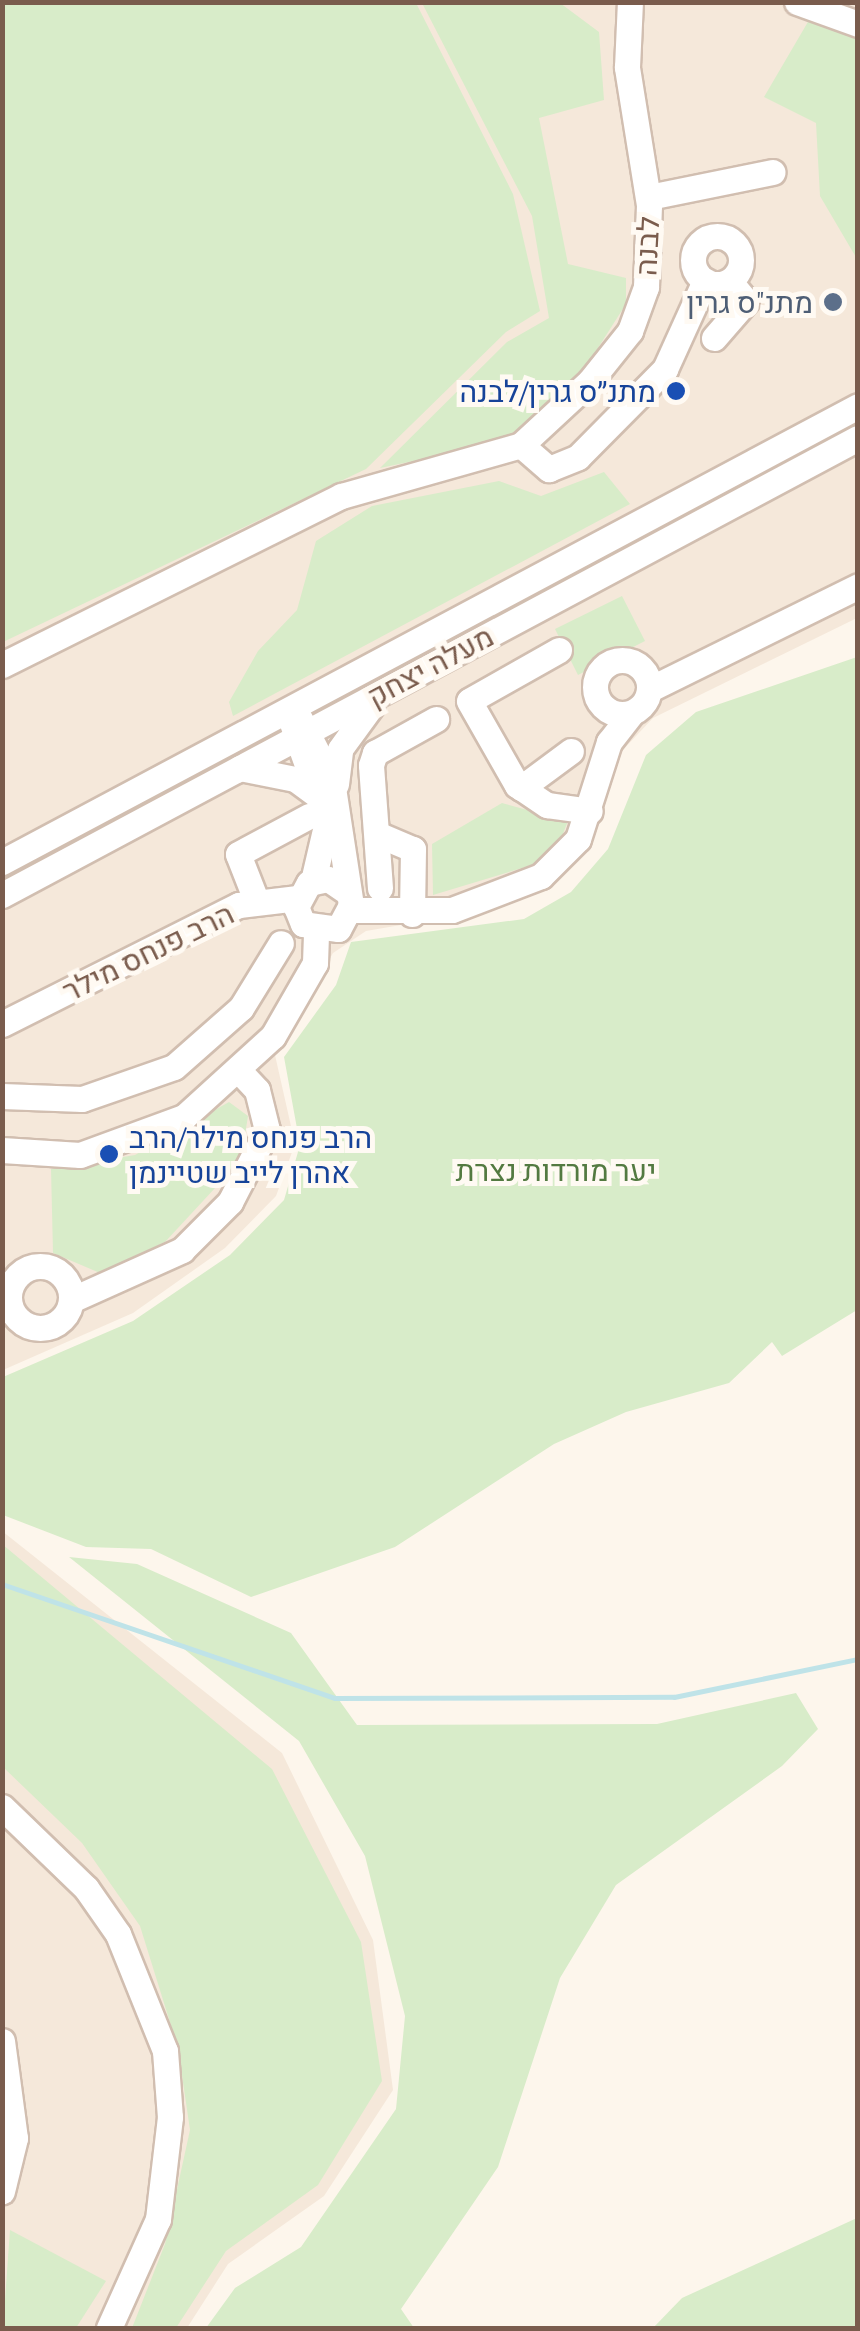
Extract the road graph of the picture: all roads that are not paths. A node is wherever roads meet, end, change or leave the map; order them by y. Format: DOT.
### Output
graph roads {
  1 [pos="630,2"];
  2 [pos="797,2"];
  3 [pos="858,24"];
  4 [pos="773,172"];
  5 [pos="649,197"];
  6 [pos="714,338"];
  7 [pos="858,406"];
  8 [pos="858,438"];
  9 [pos="521,444"];
  10 [pos="858,586"];
  11 [pos="559,650"];
  12 [pos="2,666"];
  13 [pos="650,689"];
  14 [pos="384,691"];
  15 [pos="600,703"];
  16 [pos="290,708"];
  17 [pos="632,713"];
  18 [pos="436,719"];
  19 [pos="302,735"];
  20 [pos="571,752"];
  21 [pos="604,757"];
  22 [pos="240,768"];
  23 [pos="521,788"];
  24 [pos="321,804"];
  25 [pos="590,811"];
  26 [pos="377,834"];
  27 [pos="2,862"];
  28 [pos="380,888"];
  29 [pos="306,889"];
  30 [pos="2,895"];
  31 [pos="256,900"];
  32 [pos="348,901"];
  33 [pos="412,914"];
  34 [pos="316,932"];
  35 [pos="281,943"];
  36 [pos="2,1024"];
  37 [pos="240,1073"];
  38 [pos="2,1096"];
  39 [pos="2,1150"];
  40 [pos="71,1300"];
  41 [pos="6,1303"];
  42 [pos="2,1807"];
  43 [pos="2,2040"];
  44 [pos="2,2191"];
  45 [pos="109,2328"];
  1 -- 5 [label="street, לבנה"];
  2 -- 3 [label="street"];
  4 -- 5 [label="street"];
  5 -- 9 [label="street, לבנה"];
  6 -- 9 [label="street"];
  7 -- 16 [label="street, מעלה יצחק"];
  8 -- 14 [label="street, מעלה יצחק"];
  9 -- 12 [label="street"];
  10 -- 13 [label="street"];
  11 -- 23 [label="street"];
  13 -- 15 [label="street"];
  13 -- 17 [label="street"];
  14 -- 19 [label="street, מעלה יצחק"];
  14 -- 24 [label="street"];
  15 -- 17 [label="street"];
  15 -- 21 [label="street"];
  16 -- 19 [label="street"];
  16 -- 27 [label="street, מעלה יצחק"];
  17 -- 21 [label="street"];
  18 -- 26 [label="street"];
  19 -- 22 [label="street, מעלה יצחק"];
  19 -- 24 [label="street"];
  20 -- 23 [label="street"];
  21 -- 25 [label="street"];
  22 -- 24 [label="street"];
  22 -- 30 [label="street, מעלה יצחק"];
  23 -- 25 [label="street"];
  24 -- 29 [label="street"];
  24 -- 31 [label="street"];
  24 -- 32 [label="street"];
  25 -- 33 [label="street"];
  26 -- 28 [label="street"];
  26 -- 33 [label="street"];
  29 -- 31 [label="street, הרב פנחס מילר"];
  29 -- 32 [label="street"];
  29 -- 34 [label="street"];
  31 -- 36 [label="street, הרב פנחס מילר"];
  32 -- 33 [label="street"];
  32 -- 34 [label="street"];
  34 -- 37 [label="street"];
  35 -- 38 [label="street"];
  37 -- 39 [label="street"];
  37 -- 40 [label="street"];
  40 -- 41 [label="street"];
  40 -- 41 [label="street"];
  42 -- 45 [label="street"];
  43 -- 44 [label="street"];
}
